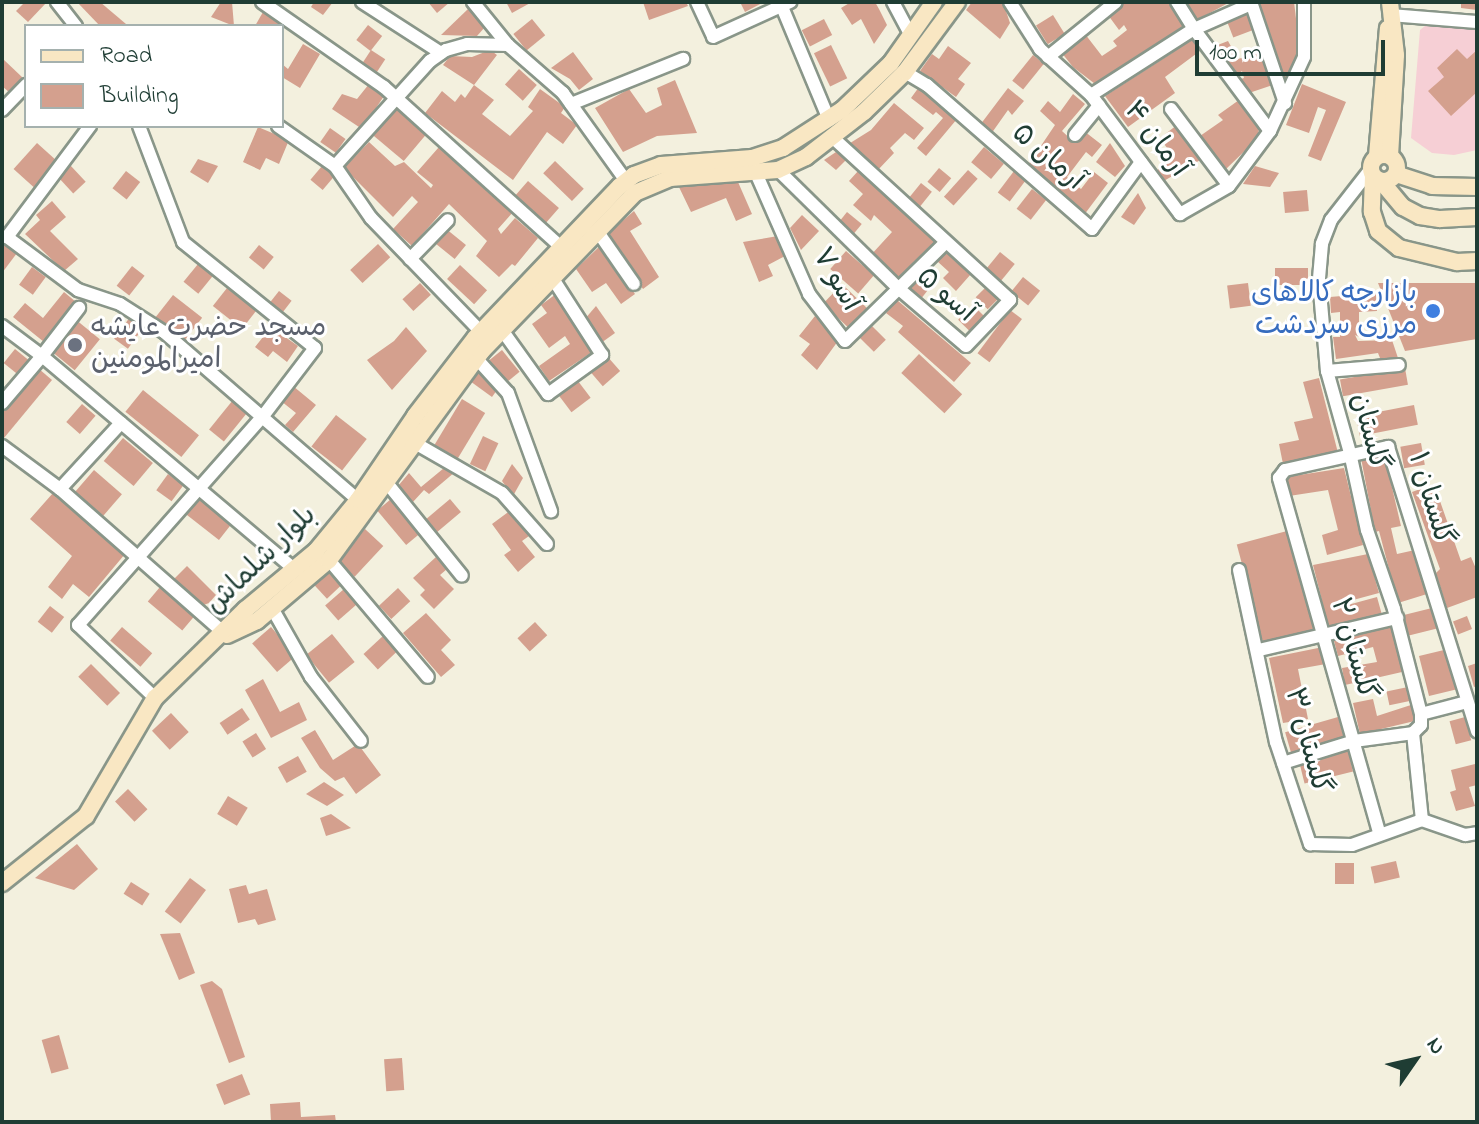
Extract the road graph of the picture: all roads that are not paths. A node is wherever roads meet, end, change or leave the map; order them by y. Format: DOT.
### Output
graph roads {
  1 [pos="57,2"];
  2 [pos="262,2"];
  3 [pos="362,2"];
  4 [pos="473,2"];
  5 [pos="697,2"];
  6 [pos="893,2"];
  7 [pos="934,2"];
  8 [pos="957,2"];
  9 [pos="1010,2"];
  10 [pos="1116,2"];
  11 [pos="1177,2"];
  12 [pos="1304,2"];
  13 [pos="784,3"];
  14 [pos="1251,3"];
  15 [pos="1390,8"];
  16 [pos="1477,22"];
  17 [pos="74,24"];
  18 [pos="1194,29"];
  19 [pos="910,34"];
  20 [pos="508,45"];
  21 [pos="441,53"];
  22 [pos="1048,57"];
  23 [pos="683,59"];
  24 [pos="905,72"];
  25 [pos="24,87"];
  26 [pos="397,98"];
  27 [pos="1095,100"];
  28 [pos="1285,103"];
  29 [pos="571,104"];
  30 [pos="1171,109"];
  31 [pos="2,110"];
  32 [pos="829,120"];
  33 [pos="88,128"];
  34 [pos="140,128"];
  35 [pos="281,128"];
  36 [pos="1270,131"];
  37 [pos="1075,135"];
  38 [pos="833,138"];
  39 [pos="1141,162"];
  40 [pos="335,166"];
  41 [pos="1381,169"];
  42 [pos="778,170"];
  43 [pos="756,173"];
  44 [pos="626,181"];
  45 [pos="1229,186"];
  46 [pos="1477,187"];
  47 [pos="1477,217"];
  48 [pos="448,220"];
  49 [pos="598,232"];
  50 [pos="4,235"];
  51 [pos="946,242"];
  52 [pos="563,249"];
  53 [pos="410,259"];
  54 [pos="1477,261"];
  55 [pos="553,279"];
  56 [pos="634,284"];
  57 [pos="898,288"];
  58 [pos="79,308"];
  59 [pos="2,326"];
  60 [pos="502,330"];
  61 [pos="481,332"];
  62 [pos="42,356"];
  63 [pos="476,358"];
  64 [pos="1399,365"];
  65 [pos="1327,371"];
  66 [pos="2,403"];
  67 [pos="263,416"];
  68 [pos="121,423"];
  69 [pos="415,443"];
  70 [pos="2,446"];
  71 [pos="1350,453"];
  72 [pos="387,483"];
  73 [pos="198,487"];
  74 [pos="60,489"];
  75 [pos="358,500"];
  76 [pos="551,511"];
  77 [pos="547,544"];
  78 [pos="138,560"];
  79 [pos="329,560"];
  80 [pos="1239,570"];
  81 [pos="462,576"];
  82 [pos="281,589"];
  83 [pos="1397,618"];
  84 [pos="221,636"];
  85 [pos="1324,636"];
  86 [pos="1259,650"];
  87 [pos="428,677"];
  88 [pos="155,698"];
  89 [pos="1467,702"];
  90 [pos="1421,714"];
  91 [pos="1477,731"];
  92 [pos="1413,733"];
  93 [pos="361,741"];
  94 [pos="1354,741"];
  95 [pos="1283,763"];
  96 [pos="1422,820"];
  97 [pos="1379,832"];
  98 [pos="1477,833"];
  99 [pos="2,883"];
  1 -- 17 [label="street"];
  2 -- 26 [label="street"];
  3 -- 21 [label="street"];
  4 -- 20 [label="street"];
  5 -- 13 [label="street"];
  6 -- 19 [label="street"];
  7 -- 19 [label="main road, بلوار شلماش"];
  8 -- 24 [label="main road, بلوار شلماش"];
  9 -- 22 [label="street, آرمان ۴"];
  10 -- 22 [label="street"];
  11 -- 18 [label="street"];
  12 -- 28 [label="street, آرمان ۴"];
  13 -- 32 [label="street"];
  14 -- 18 [label="street"];
  14 -- 28 [label="street"];
  15 -- 16 [label="street"];
  15 -- 41 [label="main road"];
  18 -- 27 [label="street"];
  18 -- 36 [label="street"];
  19 -- 32 [label="main road, بلوار شلماش"];
  20 -- 21 [label="street"];
  20 -- 29 [label="street"];
  21 -- 26 [label="street"];
  22 -- 27 [label="street, آرمان ۴"];
  23 -- 29 [label="street"];
  24 -- 38 [label="main road, بلوار شلماش"];
  24 -- 39 [label="street, آرمان ۵"];
  25 -- 31 [label="street"];
  26 -- 40 [label="street"];
  26 -- 52 [label="street"];
  27 -- 37 [label="street"];
  27 -- 39 [label="street, آرمان ۴"];
  28 -- 36 [label="street, آرمان ۴"];
  29 -- 44 [label="street"];
  30 -- 45 [label="street"];
  32 -- 44 [label="main road, بلوار شلماش"];
  33 -- 50 [label="street"];
  34 -- 67 [label="street"];
  35 -- 40 [label="street"];
  36 -- 45 [label="street, آرمان ۴"];
  38 -- 42 [label="main road, بلوار شلماش"];
  38 -- 51 [label="street, آسو ۵"];
  39 -- 45 [label="street, آرمان ۴"];
  40 -- 53 [label="street"];
  41 -- 46 [label="main road"];
  41 -- 47 [label="main road"];
  41 -- 54 [label="main road"];
  41 -- 65 [label="street, گلستان"];
  42 -- 43 [label="main road, بلوار شلماش"];
  42 -- 57 [label="street, آسو ۵"];
  43 -- 49 [label="main road, بلوار شلماش"];
  43 -- 57 [label="street, آسو ۷"];
  44 -- 52 [label="main road, بلوار شلماش"];
  48 -- 53 [label="street"];
  49 -- 55 [label="main road, بلوار شلماش"];
  49 -- 56 [label="street"];
  50 -- 67 [label="street"];
  51 -- 57 [label="street"];
  51 -- 57 [label="street, آسو ۵"];
  52 -- 61 [label="main road, بلوار شلماش"];
  53 -- 61 [label="street"];
  55 -- 60 [label="main road, بلوار شلماش"];
  55 -- 60 [label="street"];
  58 -- 62 [label="street"];
  59 -- 62 [label="street"];
  60 -- 63 [label="main road, بلوار شلماش"];
  61 -- 75 [label="main road, بلوار شلماش"];
  62 -- 66 [label="street"];
  62 -- 68 [label="street"];
  63 -- 69 [label="main road, بلوار شلماش"];
  63 -- 76 [label="street"];
  64 -- 65 [label="street"];
  65 -- 71 [label="street, گلستان"];
  67 -- 73 [label="street"];
  67 -- 75 [label="street"];
  68 -- 73 [label="street"];
  68 -- 74 [label="street"];
  69 -- 72 [label="main road, بلوار شلماش"];
  69 -- 77 [label="street"];
  70 -- 74 [label="street"];
  71 -- 83 [label="street, گلستان"];
  71 -- 85 [label="street, گلستان ۲"];
  71 -- 89 [label="street, گلستان ۱"];
  72 -- 79 [label="main road, بلوار شلماش"];
  72 -- 81 [label="street"];
  73 -- 78 [label="street"];
  73 -- 82 [label="street"];
  74 -- 78 [label="street"];
  75 -- 82 [label="main road, بلوار شلماش"];
  78 -- 84 [label="street"];
  78 -- 88 [label="street"];
  79 -- 82 [label="main road, بلوار شلماش"];
  79 -- 87 [label="street"];
  80 -- 86 [label="street, گلستان ۳"];
  82 -- 84 [label="main road, بلوار شلماش"];
  82 -- 93 [label="street"];
  83 -- 85 [label="street"];
  83 -- 90 [label="street, گلستان"];
  84 -- 88 [label="main road, بلوار شلماش"];
  85 -- 86 [label="street"];
  85 -- 94 [label="street, گلستان ۲"];
  86 -- 95 [label="street, گلستان ۳"];
  88 -- 99 [label="main road, بلوار شلماش"];
  89 -- 90 [label="street"];
  89 -- 91 [label="street, گلستان ۱"];
  90 -- 92 [label="street"];
  92 -- 94 [label="street"];
  92 -- 96 [label="street"];
  94 -- 95 [label="street"];
  94 -- 97 [label="street, گلستان ۲"];
  95 -- 97 [label="street, گلستان ۳"];
  96 -- 97 [label="street"];
  96 -- 98 [label="street"];
}
